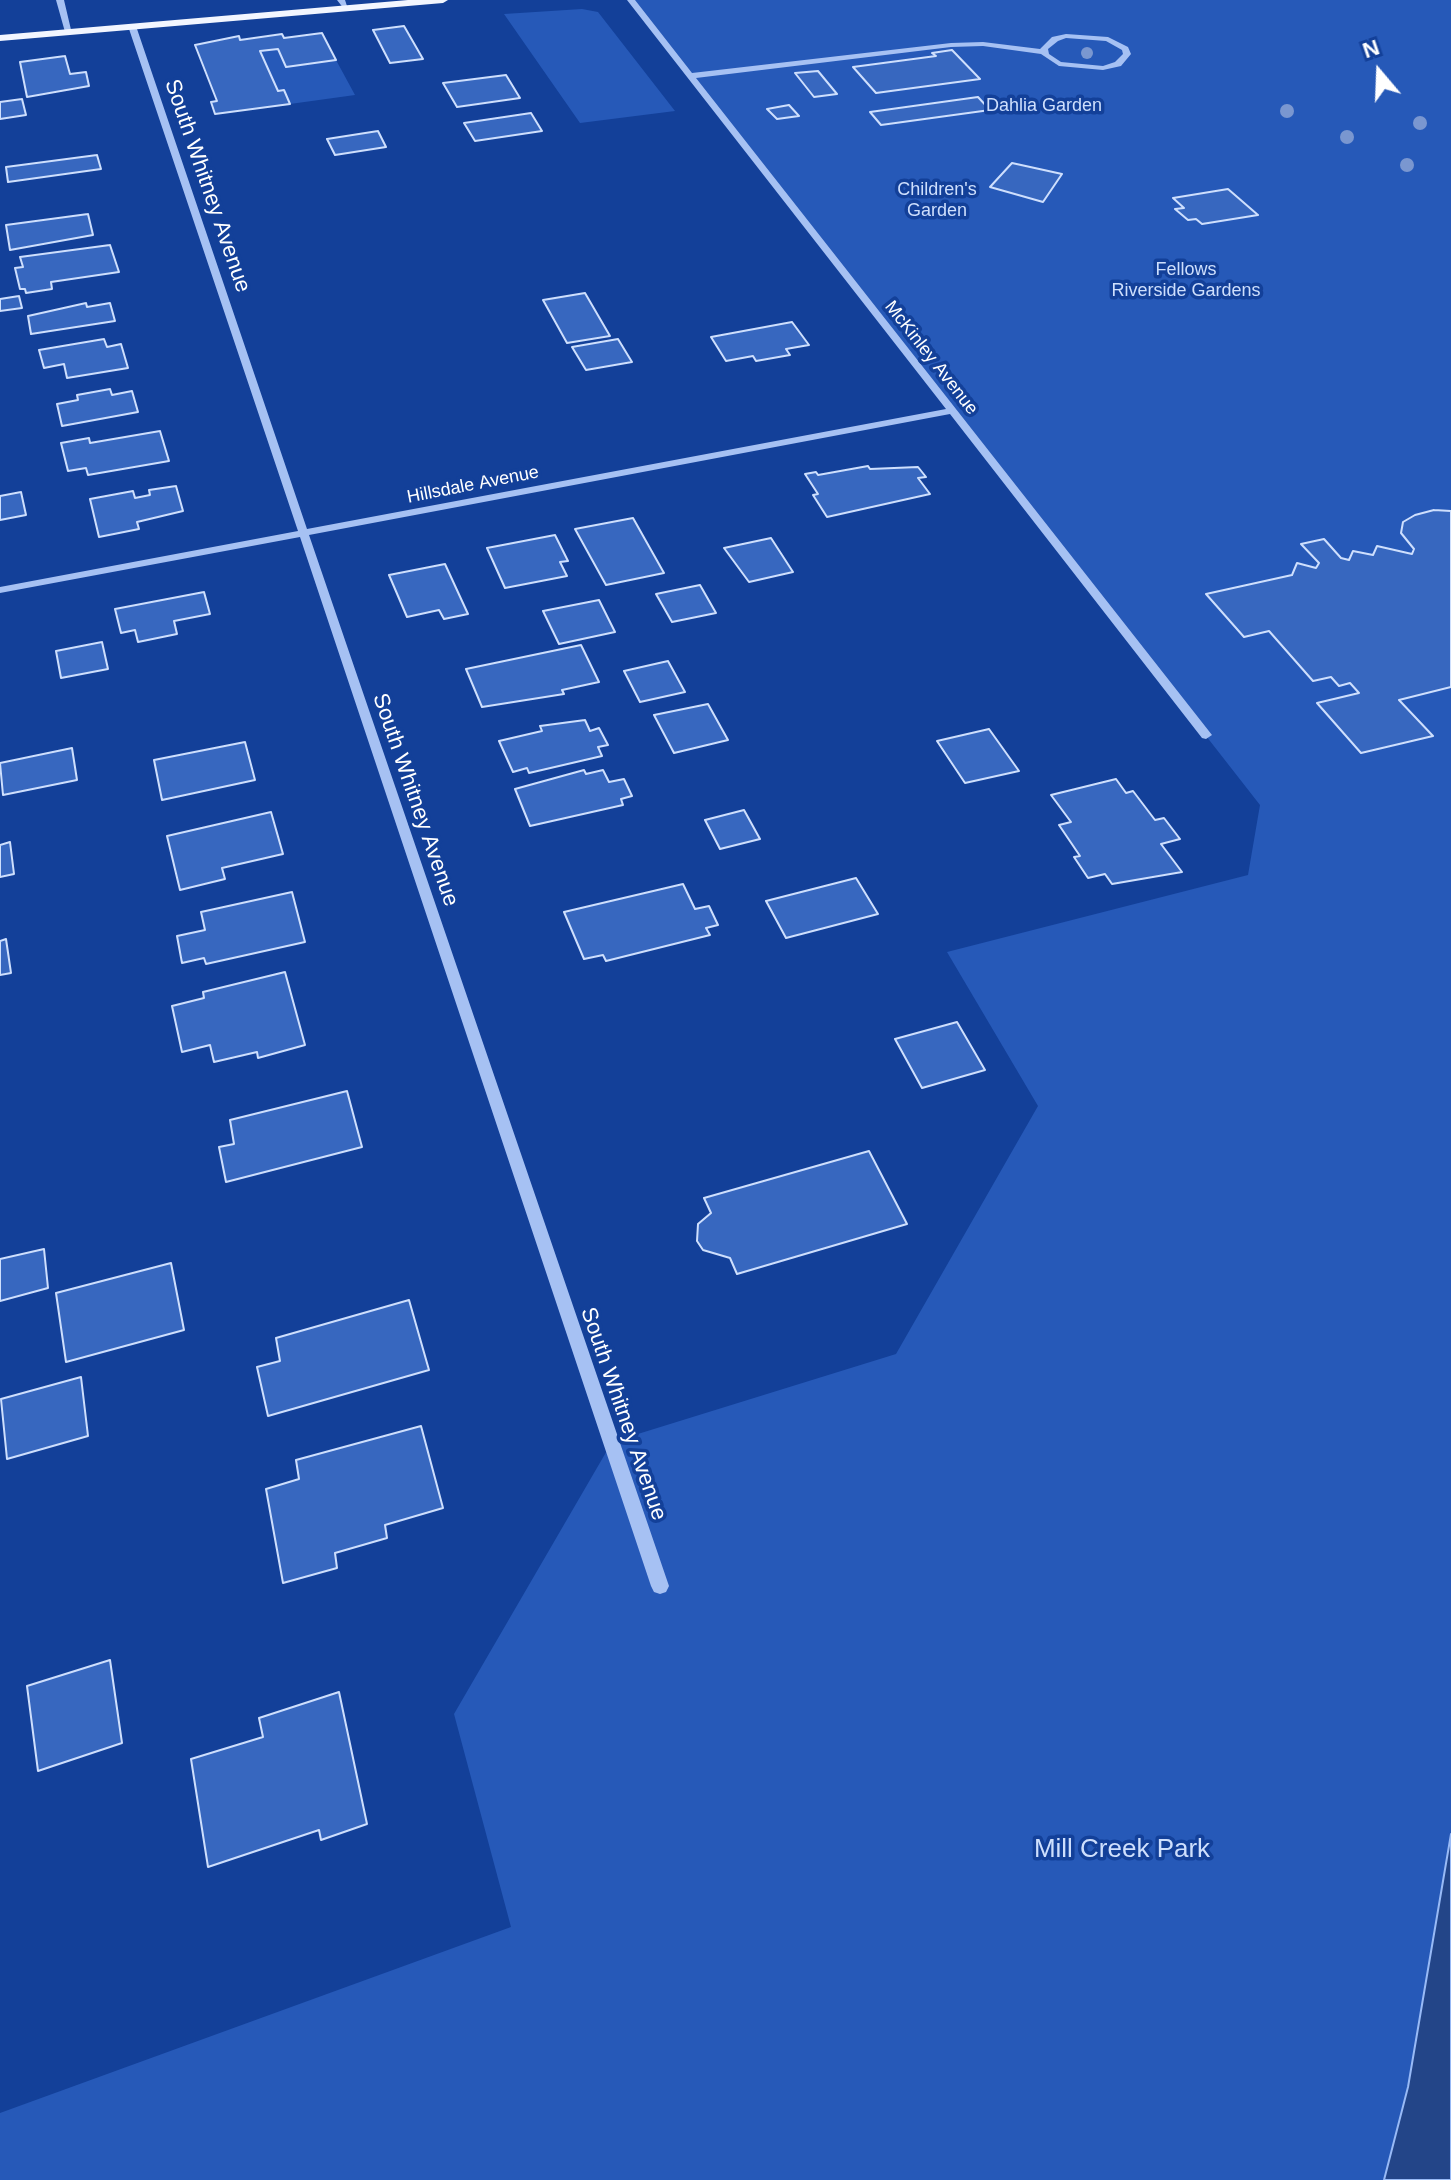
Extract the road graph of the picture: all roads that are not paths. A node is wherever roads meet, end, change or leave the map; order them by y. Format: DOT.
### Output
graph roads {
  1 [pos="60,0"];
  2 [pos="443,0"];
  3 [pos="631,0"];
  4 [pos="343,4"];
  5 [pos="132,26"];
  6 [pos="69,32"];
  7 [pos="0,38"];
  8 [pos="1045,52"];
  9 [pos="690,76"];
  10 [pos="952,411"];
  11 [pos="303,533"];
  12 [pos="0,590"];
  13 [pos="1206,735"];
  14 [pos="660,1586"];
  1 -- 6 [label="street"];
  2 -- 4 [label="main road"];
  3 -- 9 [label="street, McKinley Avenue"];
  4 -- 5 [label="main road"];
  5 -- 6 [label="main road"];
  5 -- 11 [label="street, South Whitney Avenue"];
  6 -- 7 [label="main road"];
  8 -- 8 [label="street"];
  8 -- 9 [label="street"];
  9 -- 10 [label="street, McKinley Avenue"];
  10 -- 11 [label="street, Hillsdale Avenue"];
  10 -- 13 [label="street, McKinley Avenue"];
  11 -- 12 [label="street, Hillsdale Avenue"];
  11 -- 14 [label="street, South Whitney Avenue"];
}
